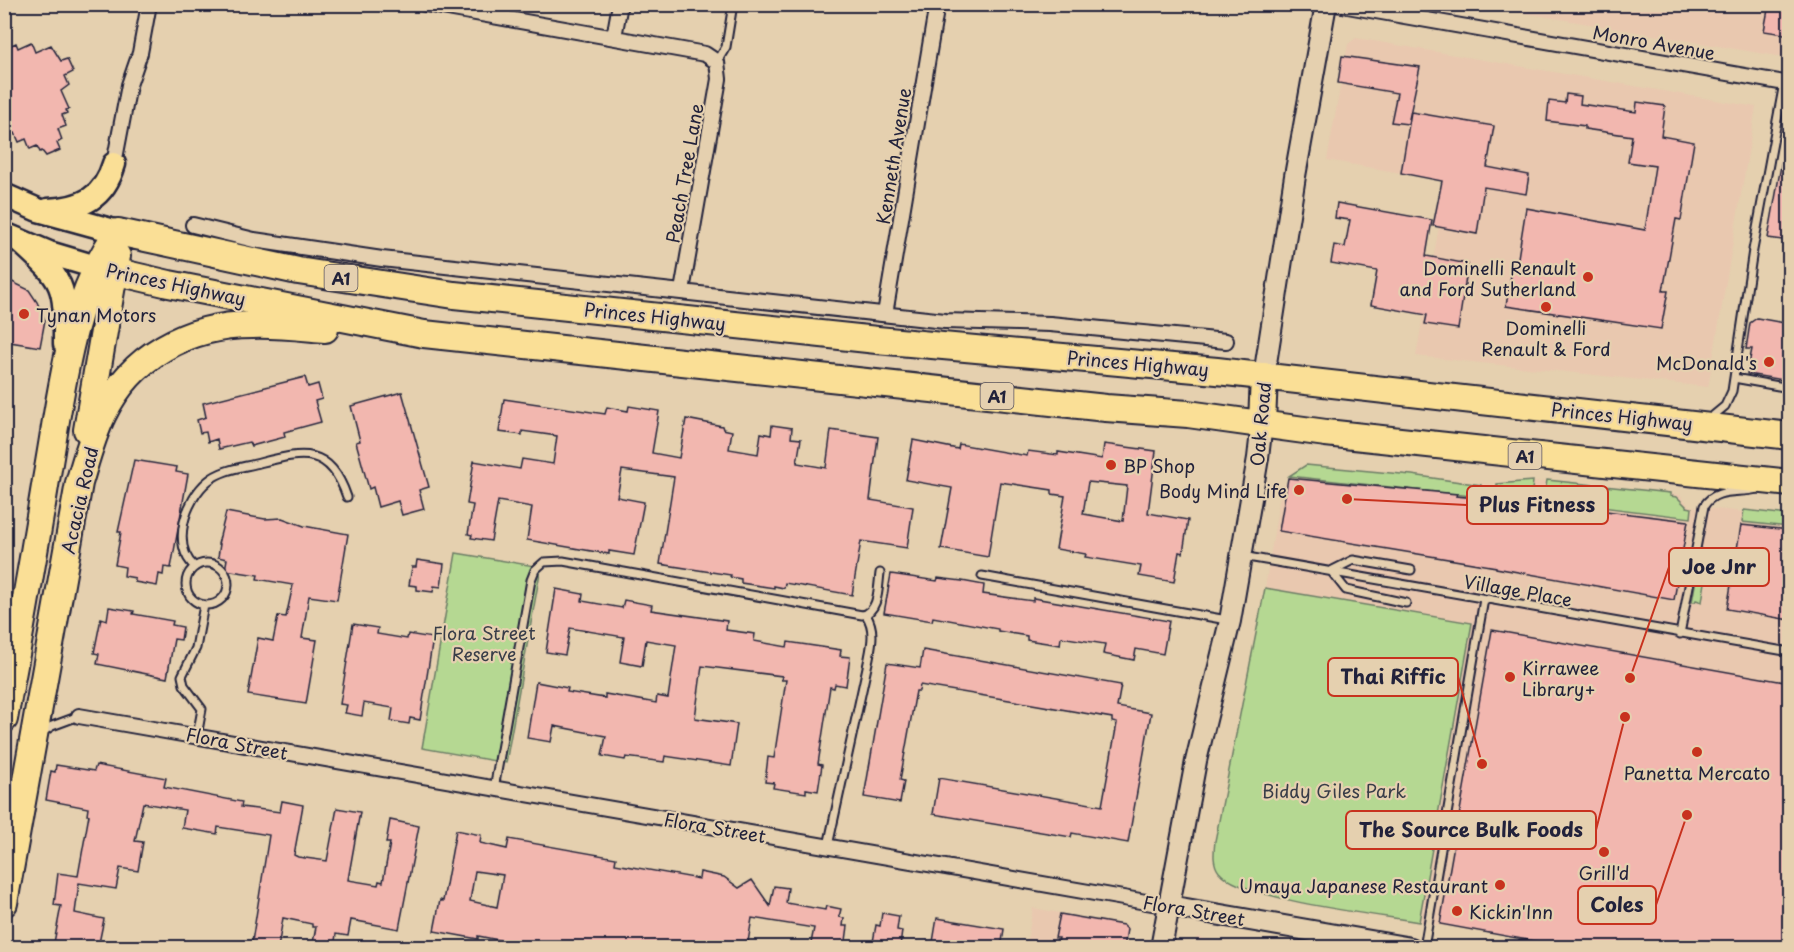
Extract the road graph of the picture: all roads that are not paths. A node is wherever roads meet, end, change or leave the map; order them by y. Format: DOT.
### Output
graph roads {
  1 [pos="149,4"];
  2 [pos="425,4"];
  3 [pos="620,4"];
  4 [pos="733,4"];
  5 [pos="937,4"];
  6 [pos="1326,4"];
  7 [pos="1336,4"];
  8 [pos="614,37"];
  9 [pos="717,62"];
  10 [pos="1787,83"];
  11 [pos="114,164"];
  12 [pos="4,195"];
  13 [pos="38,210"];
  14 [pos="193,225"];
  15 [pos="118,232"];
  16 [pos="13,238"];
  17 [pos="106,269"];
  18 [pos="682,291"];
  19 [pos="885,314"];
  20 [pos="424,334"];
  21 [pos="1226,341"];
  22 [pos="65,372"];
  23 [pos="1264,376"];
  24 [pos="1734,378"];
  25 [pos="1784,387"];
  26 [pos="1262,423"];
  27 [pos="1701,425"];
  28 [pos="1790,436"];
  29 [pos="79,483"];
  30 [pos="1786,483"];
  31 [pos="347,497"];
  32 [pos="1241,556"];
  33 [pos="195,567"];
  34 [pos="1411,570"];
  35 [pos="1331,571"];
  36 [pos="880,573"];
  37 [pos="982,576"];
  38 [pos="1484,599"];
  39 [pos="1406,603"];
  40 [pos="204,605"];
  41 [pos="866,615"];
  42 [pos="1230,621"];
  43 [pos="1680,634"];
  44 [pos="1790,652"];
  45 [pos="9,675"];
  46 [pos="79,716"];
  47 [pos="4,719"];
  48 [pos="197,736"];
  49 [pos="31,748"];
  50 [pos="494,789"];
  51 [pos="828,846"];
  52 [pos="4,903"];
  53 [pos="1168,906"];
  54 [pos="1161,948"];
  55 [pos="1411,948"];
  56 [pos="1424,948"];
  1 -- 11 [label="street"];
  2 -- 8 [label="street"];
  3 -- 8 [label="street"];
  4 -- 9 [label="lane"];
  5 -- 19 [label="street, Kenneth Avenue"];
  6 -- 23 [label="street, Oak Road"];
  7 -- 10 [label="street, Monro Avenue"];
  8 -- 9 [label="street"];
  9 -- 18 [label="street, Peach Tree Lane"];
  10 -- 24 [label="lane"];
  11 -- 13 [label="main road"];
  12 -- 13 [label="main road"];
  13 -- 15 [label="main road"];
  14 -- 18 [label="street, Princes Highway"];
  15 -- 17 [label="highway"];
  15 -- 23 [label="highway, Princes Highway / A1"];
  16 -- 17 [label="main road"];
  16 -- 22 [label="main road"];
  17 -- 20 [label="highway, Princes Highway"];
  17 -- 22 [label="highway, Acacia Road"];
  17 -- 29 [label="highway, A1"];
  18 -- 19 [label="street, Princes Highway"];
  19 -- 21 [label="street, Princes Highway"];
  20 -- 26 [label="highway, Princes Highway / A1"];
  20 -- 29 [label="highway, Acacia Road / A1"];
  22 -- 45 [label="highway, Acacia Road"];
  23 -- 26 [label="highway, Oak Road"];
  23 -- 27 [label="highway, Princes Highway / A1"];
  24 -- 25 [label="lane"];
  24 -- 27 [label="lane"];
  26 -- 30 [label="highway, Princes Highway / A1"];
  26 -- 32 [label="street, Oak Road"];
  27 -- 28 [label="highway, Princes Highway / A1"];
  29 -- 49 [label="highway, Acacia Road / A1"];
  30 -- 43 [label="lane"];
  31 -- 33 [label="lane"];
  32 -- 35 [label="lane, Village Place"];
  32 -- 42 [label="street, Oak Road"];
  33 -- 40 [label="lane"];
  33 -- 40 [label="lane"];
  34 -- 35 [label="lane"];
  35 -- 38 [label="lane, Village Place"];
  35 -- 39 [label="lane"];
  36 -- 41 [label="lane"];
  37 -- 42 [label="lane"];
  38 -- 43 [label="lane, Village Place"];
  38 -- 56 [label="lane"];
  40 -- 48 [label="lane"];
  41 -- 50 [label="lane"];
  41 -- 51 [label="lane"];
  42 -- 53 [label="street, Oak Road"];
  43 -- 44 [label="lane, Village Place"];
  45 -- 47 [label="highway, Acacia Road"];
  46 -- 48 [label="street, Flora Street"];
  46 -- 49 [label="lane, Flora Street"];
  48 -- 50 [label="street, Flora Street"];
  49 -- 52 [label="highway, Acacia Road / A1"];
  50 -- 51 [label="street, Flora Street"];
  51 -- 53 [label="street, Flora Street"];
  53 -- 54 [label="street, Oak Road"];
  53 -- 55 [label="street, Flora Street"];
}
